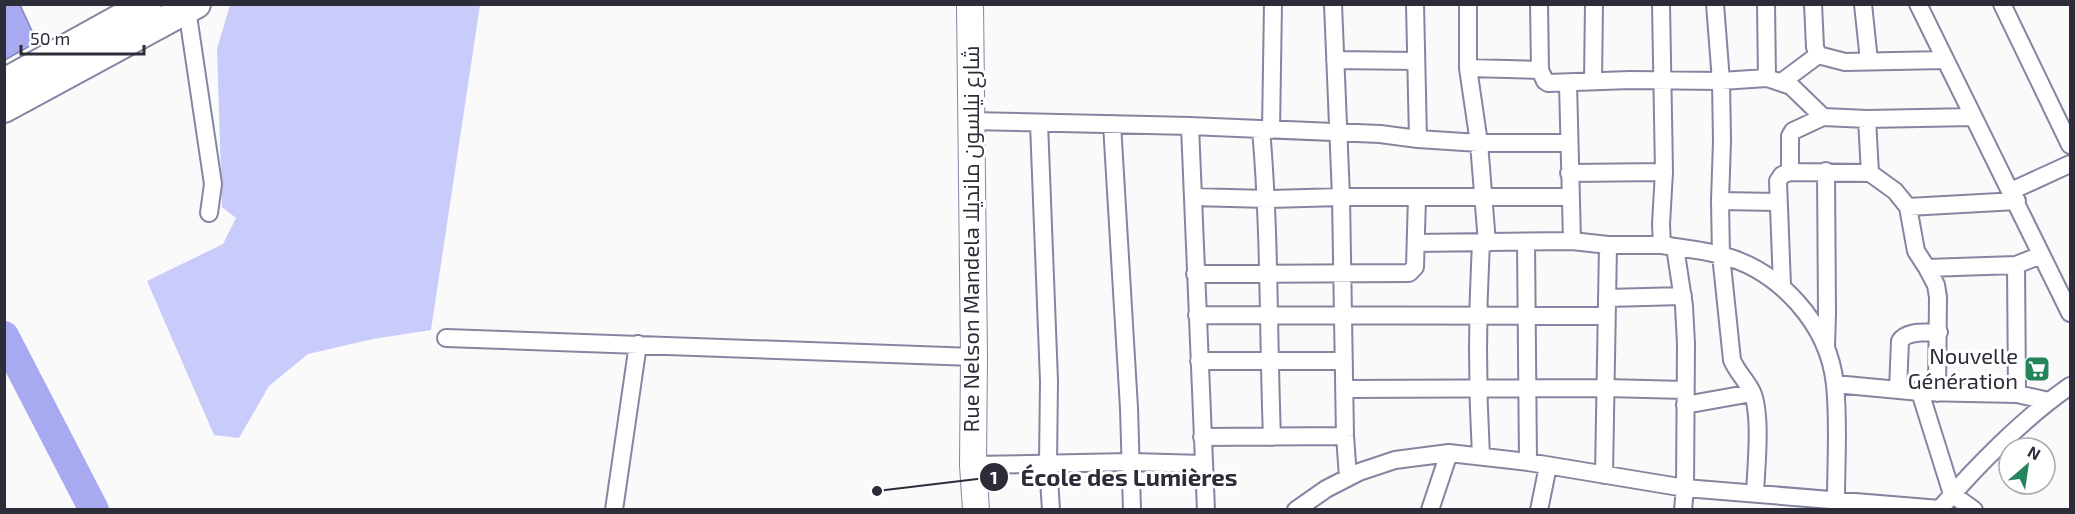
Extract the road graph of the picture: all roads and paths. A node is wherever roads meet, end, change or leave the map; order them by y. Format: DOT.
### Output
graph roads {
  1 [pos="147,4"];
  2 [pos="970,4"];
  3 [pos="1273,4"];
  4 [pos="1333,4"];
  5 [pos="1415,4"];
  6 [pos="1468,4"];
  7 [pos="1539,4"];
  8 [pos="1594,4"];
  9 [pos="1661,4"];
  10 [pos="1714,4"];
  11 [pos="1766,4"];
  12 [pos="1813,4"];
  13 [pos="1863,4"];
  14 [pos="1918,4"];
  15 [pos="2002,4"];
  16 [pos="191,7"];
  17 [pos="1818,55"];
  18 [pos="1335,60"];
  19 [pos="1945,60"];
  20 [pos="1416,61"];
  21 [pos="67,62"];
  22 [pos="1869,62"];
  23 [pos="1468,68"];
  24 [pos="1540,70"];
  25 [pos="1663,80"];
  26 [pos="1775,80"];
  27 [pos="1593,81"];
  28 [pos="1720,81"];
  29 [pos="4,82"];
  30 [pos="1568,83"];
  31 [pos="4,108"];
  32 [pos="1823,117"];
  33 [pos="1973,117"];
  34 [pos="1867,119"];
  35 [pos="970,121"];
  36 [pos="1040,123"];
  37 [pos="1112,124"];
  38 [pos="1190,126"];
  39 [pos="1266,130"];
  40 [pos="1337,132"];
  41 [pos="1418,139"];
  42 [pos="1479,143"];
  43 [pos="1569,143"];
  44 [pos="2070,145"];
  45 [pos="2070,164"];
  46 [pos="1826,171"];
  47 [pos="1664,172"];
  48 [pos="1790,172"];
  49 [pos="1569,173"];
  50 [pos="1870,173"];
  51 [pos="2014,196"];
  52 [pos="1193,197"];
  53 [pos="1341,197"];
  54 [pos="1417,197"];
  55 [pos="1482,197"];
  56 [pos="1570,197"];
  57 [pos="1267,199"];
  58 [pos="1720,201"];
  59 [pos="1778,202"];
  60 [pos="1908,207"];
  61 [pos="209,213"];
  62 [pos="1572,241"];
  63 [pos="1526,242"];
  64 [pos="1416,243"];
  65 [pos="1484,243"];
  66 [pos="1608,245"];
  67 [pos="1668,246"];
  68 [pos="1721,255"];
  69 [pos="2041,255"];
  70 [pos="2016,265"];
  71 [pos="1927,268"];
  72 [pos="1267,273"];
  73 [pos="1342,273"];
  74 [pos="1195,274"];
  75 [pos="1782,286"];
  76 [pos="1683,297"];
  77 [pos="1607,298"];
  78 [pos="2070,314"];
  79 [pos="1197,315"];
  80 [pos="1268,315"];
  81 [pos="1477,316"];
  82 [pos="1527,316"];
  83 [pos="1606,316"];
  84 [pos="1342,317"];
  85 [pos="1939,332"];
  86 [pos="446,338"];
  87 [pos="638,344"];
  88 [pos="1826,349"];
  89 [pos="974,357"];
  90 [pos="1344,360"];
  91 [pos="1199,361"];
  92 [pos="1269,361"];
  93 [pos="1835,384"];
  94 [pos="2070,386"];
  95 [pos="1606,388"];
  96 [pos="1345,389"];
  97 [pos="1477,389"];
  98 [pos="1528,389"];
  99 [pos="1898,390"];
  100 [pos="1920,392"];
  101 [pos="1752,393"];
  102 [pos="1937,393"];
  103 [pos="2017,394"];
  104 [pos="1685,397"];
  105 [pos="2049,401"];
  106 [pos="1345,436"];
  107 [pos="1272,437"];
  108 [pos="1202,438"];
  109 [pos="1449,453"];
  110 [pos="1481,456"];
  111 [pos="1131,462"];
  112 [pos="1528,462"];
  113 [pos="1048,464"];
  114 [pos="1204,464"];
  115 [pos="973,465"];
  116 [pos="1548,466"];
  117 [pos="1604,475"];
  118 [pos="1348,477"];
  119 [pos="1685,488"];
  120 [pos="1755,494"];
  121 [pos="1952,494"];
  122 [pos="1836,500"];
  123 [pos="1685,509"];
  124 [pos="1939,509"];
  125 [pos="614,510"];
  126 [pos="976,510"];
  127 [pos="1051,510"];
  128 [pos="1132,510"];
  129 [pos="1206,510"];
  130 [pos="1296,510"];
  131 [pos="1430,510"];
  132 [pos="1539,510"];
  133 [pos="1974,510"];
  1 -- 21 [label="highway"];
  2 -- 35 [label="main road, Rue Nelson Mandela شارع نيلسون مانديلا"];
  3 -- 39 [label="street"];
  4 -- 18 [label="street"];
  5 -- 20 [label="street"];
  6 -- 23 [label="street"];
  7 -- 24 [label="street"];
  8 -- 27 [label="street"];
  9 -- 25 [label="street"];
  10 -- 28 [label="street"];
  11 -- 26 [label="street"];
  12 -- 17 [label="street"];
  13 -- 22 [label="street"];
  14 -- 19 [label="street"];
  15 -- 44 [label="street"];
  16 -- 21 [label="highway"];
  16 -- 61 [label="street"];
  17 -- 22 [label="street"];
  17 -- 26 [label="street"];
  18 -- 20 [label="street"];
  18 -- 40 [label="street"];
  19 -- 22 [label="street"];
  19 -- 33 [label="street"];
  20 -- 41 [label="street"];
  21 -- 29 [label="highway"];
  21 -- 31 [label="highway"];
  23 -- 24 [label="street"];
  23 -- 42 [label="street"];
  24 -- 30 [label="street"];
  25 -- 27 [label="street"];
  25 -- 28 [label="street"];
  25 -- 47 [label="street"];
  26 -- 28 [label="street"];
  26 -- 32 [label="street"];
  27 -- 30 [label="street"];
  28 -- 58 [label="street"];
  30 -- 43 [label="street"];
  32 -- 34 [label="street"];
  32 -- 48 [label="street"];
  33 -- 34 [label="street"];
  33 -- 51 [label="street"];
  34 -- 50 [label="street"];
  35 -- 36 [label="street"];
  35 -- 89 [label="main road, Rue Nelson Mandela شارع نيلسون مانديلا"];
  36 -- 37 [label="street"];
  36 -- 113 [label="street"];
  37 -- 38 [label="street"];
  37 -- 111 [label="street"];
  38 -- 39 [label="street"];
  38 -- 52 [label="street"];
  39 -- 40 [label="street"];
  39 -- 57 [label="street"];
  40 -- 41 [label="street"];
  40 -- 53 [label="street"];
  41 -- 42 [label="street"];
  42 -- 43 [label="street"];
  42 -- 55 [label="street"];
  43 -- 49 [label="street"];
  45 -- 51 [label="street"];
  46 -- 48 [label="street"];
  46 -- 50 [label="street"];
  46 -- 88 [label="street"];
  47 -- 49 [label="street"];
  47 -- 67 [label="street"];
  48 -- 59 [label="street"];
  49 -- 56 [label="street"];
  50 -- 60 [label="street"];
  51 -- 60 [label="street"];
  51 -- 69 [label="street"];
  52 -- 57 [label="street"];
  52 -- 74 [label="street"];
  53 -- 54 [label="street"];
  53 -- 57 [label="street"];
  53 -- 73 [label="street"];
  54 -- 55 [label="street"];
  54 -- 64 [label="street"];
  55 -- 56 [label="street"];
  55 -- 65 [label="street"];
  56 -- 62 [label="street"];
  57 -- 72 [label="street"];
  58 -- 59 [label="street"];
  58 -- 68 [label="street"];
  59 -- 75 [label="street"];
  60 -- 71 [label="street"];
  62 -- 63 [label="street"];
  62 -- 66 [label="street"];
  63 -- 65 [label="street"];
  63 -- 82 [label="street"];
  64 -- 65 [label="street"];
  64 -- 73 [label="street"];
  65 -- 81 [label="street"];
  66 -- 67 [label="street"];
  66 -- 77 [label="street"];
  67 -- 68 [label="street"];
  67 -- 76 [label="street"];
  68 -- 75 [label="street"];
  68 -- 101 [label="street"];
  69 -- 70 [label="street"];
  69 -- 78 [label="street"];
  70 -- 71 [label="street"];
  70 -- 103 [label="street"];
  71 -- 85 [label="street"];
  72 -- 73 [label="street"];
  72 -- 74 [label="street"];
  72 -- 80 [label="street"];
  73 -- 84 [label="street"];
  74 -- 79 [label="street"];
  75 -- 88 [label="street"];
  76 -- 77 [label="street"];
  76 -- 104 [label="street"];
  77 -- 83 [label="street"];
  79 -- 80 [label="street"];
  79 -- 91 [label="street"];
  80 -- 84 [label="street"];
  80 -- 92 [label="street"];
  81 -- 82 [label="street"];
  81 -- 84 [label="street"];
  81 -- 97 [label="street"];
  82 -- 83 [label="street"];
  82 -- 98 [label="street"];
  83 -- 95 [label="street"];
  84 -- 90 [label="street"];
  85 -- 99 [label="street"];
  85 -- 102 [label="street"];
  86 -- 87 [label="street"];
  87 -- 89 [label="street"];
  87 -- 125 [label="street"];
  88 -- 93 [label="street"];
  89 -- 115 [label="main road, Rue Nelson Mandela شارع نيلسون مانديلا"];
  90 -- 92 [label="street"];
  90 -- 96 [label="street"];
  91 -- 92 [label="street"];
  91 -- 108 [label="street"];
  92 -- 107 [label="street"];
  93 -- 99 [label="street"];
  93 -- 122 [label="street"];
  94 -- 105 [label="street"];
  95 -- 98 [label="street"];
  95 -- 104 [label="street"];
  95 -- 117 [label="street"];
  96 -- 97 [label="street"];
  96 -- 106 [label="street"];
  97 -- 98 [label="street"];
  97 -- 110 [label="street"];
  98 -- 112 [label="street"];
  99 -- 100 [label="street"];
  100 -- 102 [label="street"];
  100 -- 121 [label="street"];
  101 -- 104 [label="street"];
  101 -- 120 [label="street"];
  102 -- 103 [label="street"];
  103 -- 105 [label="street"];
  104 -- 119 [label="street"];
  105 -- 121 [label="street"];
  106 -- 107 [label="street"];
  106 -- 118 [label="street"];
  107 -- 108 [label="street"];
  108 -- 114 [label="street"];
  109 -- 110 [label="street"];
  109 -- 118 [label="street"];
  109 -- 131 [label="street"];
  110 -- 112 [label="street"];
  111 -- 113 [label="street"];
  111 -- 114 [label="street"];
  111 -- 128 [label="street"];
  112 -- 116 [label="street"];
  113 -- 115 [label="street"];
  113 -- 127 [label="street"];
  114 -- 129 [label="street"];
  115 -- 126 [label="main road, Rue Nelson Mandela شارع نيلسون مانديلا"];
  116 -- 117 [label="street"];
  116 -- 132 [label="street"];
  117 -- 119 [label="street"];
  118 -- 130 [label="street"];
  119 -- 120 [label="street"];
  119 -- 123 [label="street"];
  120 -- 122 [label="street"];
  121 -- 124 [label="street"];
  121 -- 133 [label="street"];
  122 -- 124 [label="street"];
}
